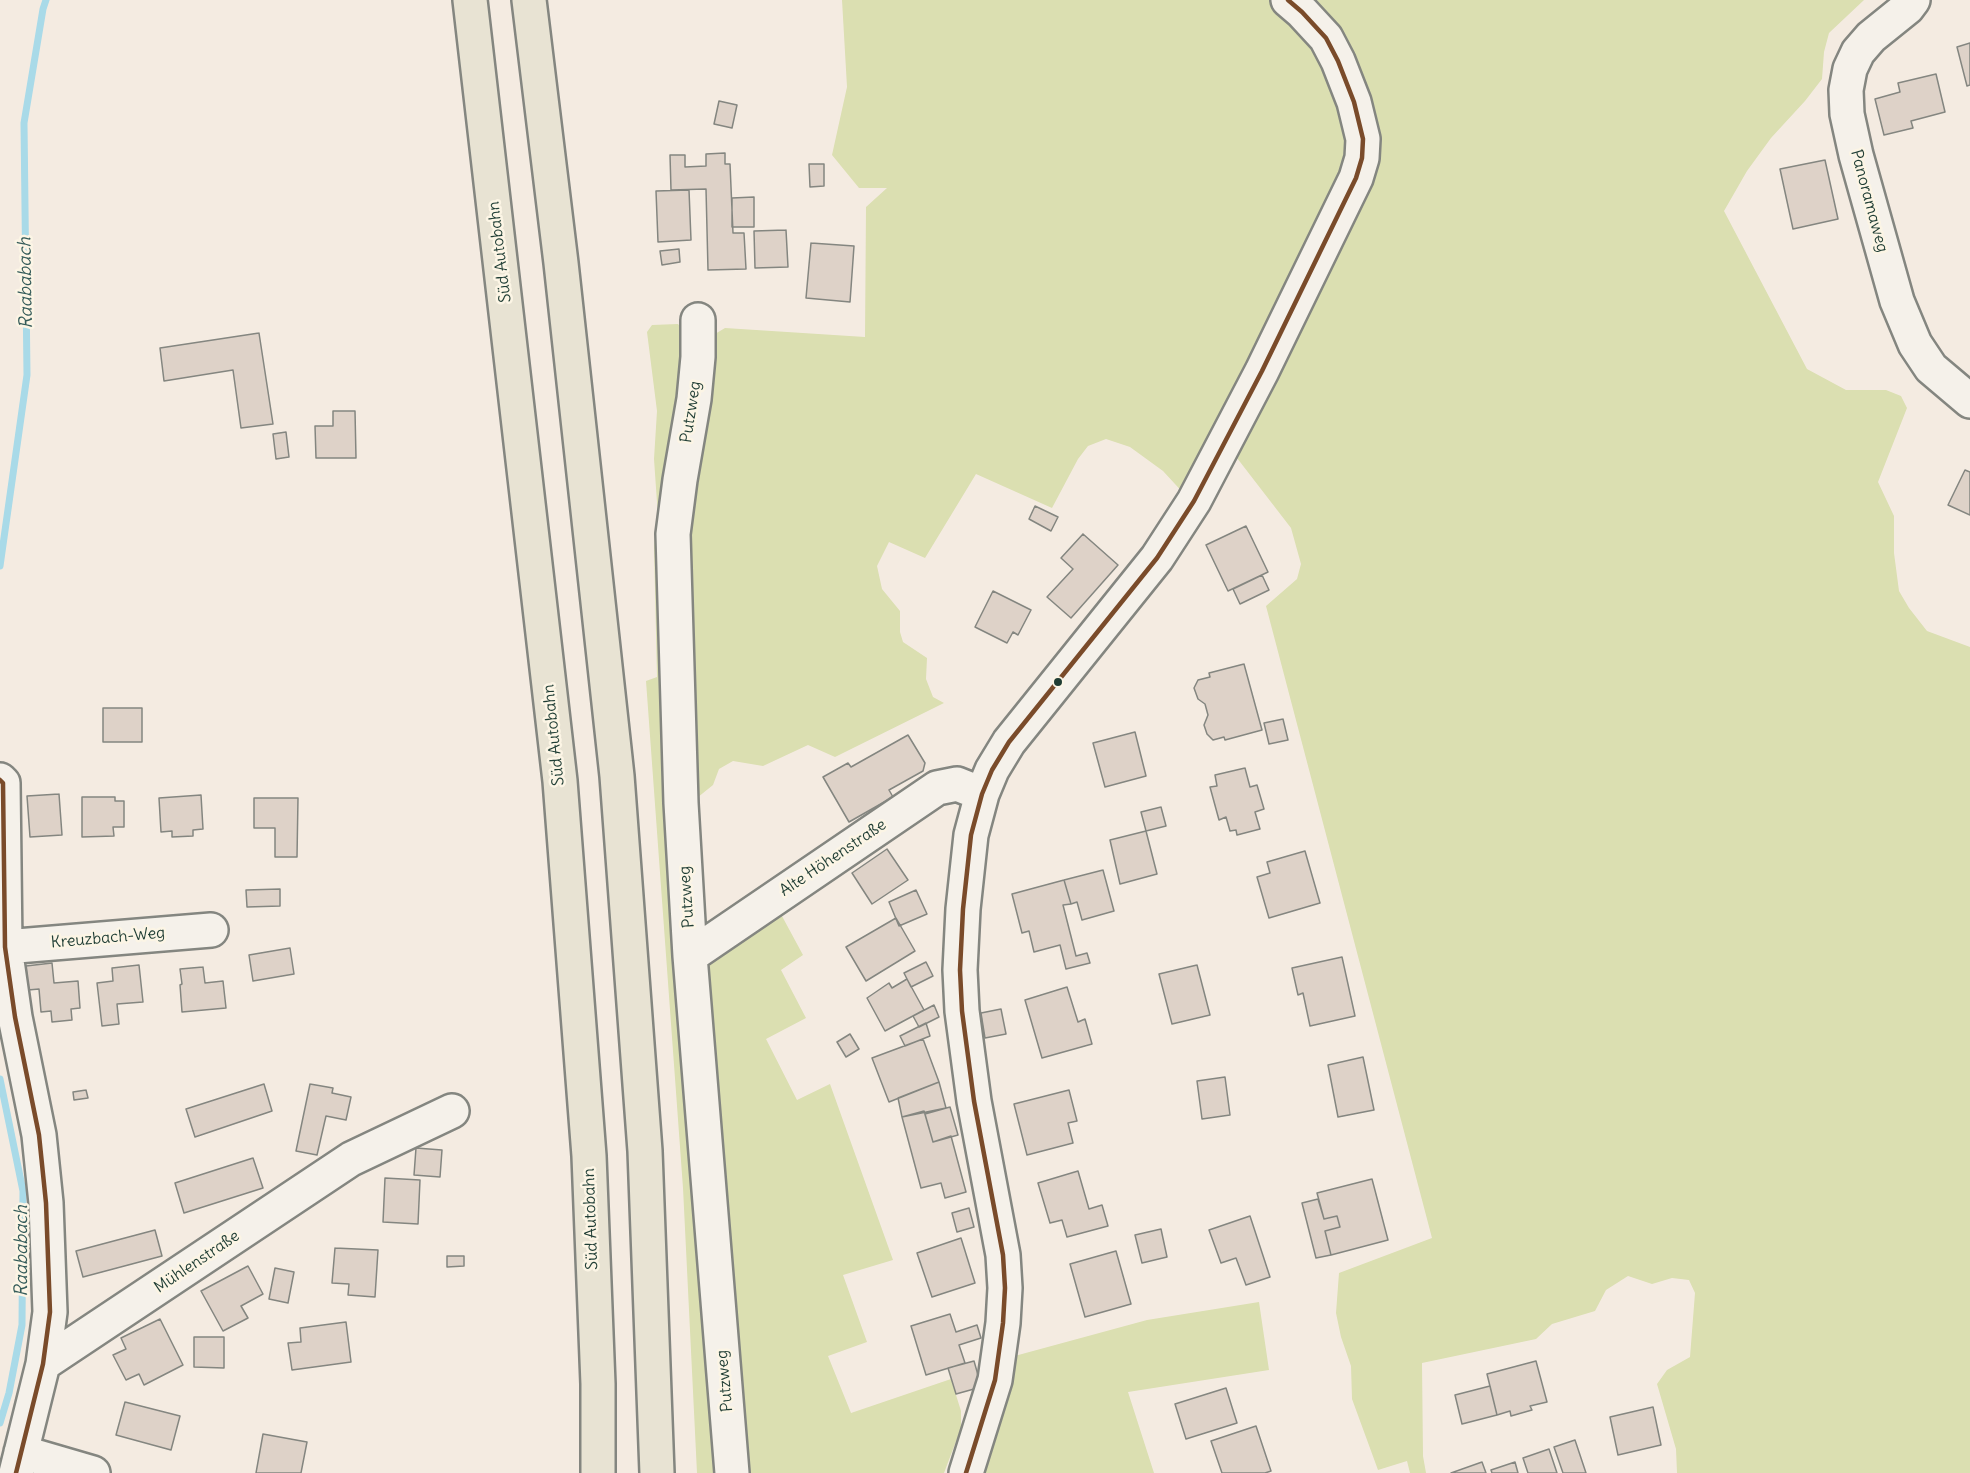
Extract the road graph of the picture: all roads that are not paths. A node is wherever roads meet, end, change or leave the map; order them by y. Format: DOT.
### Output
graph roads {
  1 [pos="470,0"];
  2 [pos="529,0"];
  3 [pos="1288,0"];
  4 [pos="1913,0"];
  5 [pos="698,320"];
  6 [pos="1970,401"];
  7 [pos="0,780"];
  8 [pos="982,794"];
  9 [pos="211,930"];
  10 [pos="5,947"];
  11 [pos="690,956"];
  12 [pos="452,1111"];
  13 [pos="44,1364"];
  14 [pos="19,1463"];
  15 [pos="93,1473"];
  16 [pos="598,1473"];
  17 [pos="657,1473"];
  18 [pos="732,1473"];
  19 [pos="966,1473"];
  1 -- 16 [label="highway, Süd Autobahn"];
  2 -- 17 [label="highway"];
  3 -- 8 [label="street"];
  4 -- 6 [label="street, Panoramaweg"];
  5 -- 11 [label="street, Putzweg"];
  7 -- 10 [label="street"];
  8 -- 11 [label="street, Alte Höhenstraße"];
  8 -- 19 [label="street"];
  9 -- 10 [label="street, Kreuzbach-Weg"];
  10 -- 13 [label="street"];
  11 -- 18 [label="street, Putzweg"];
  12 -- 13 [label="street, Mühlenstraße"];
  13 -- 14 [label="street"];
  14 -- 15 [label="street"];
}
